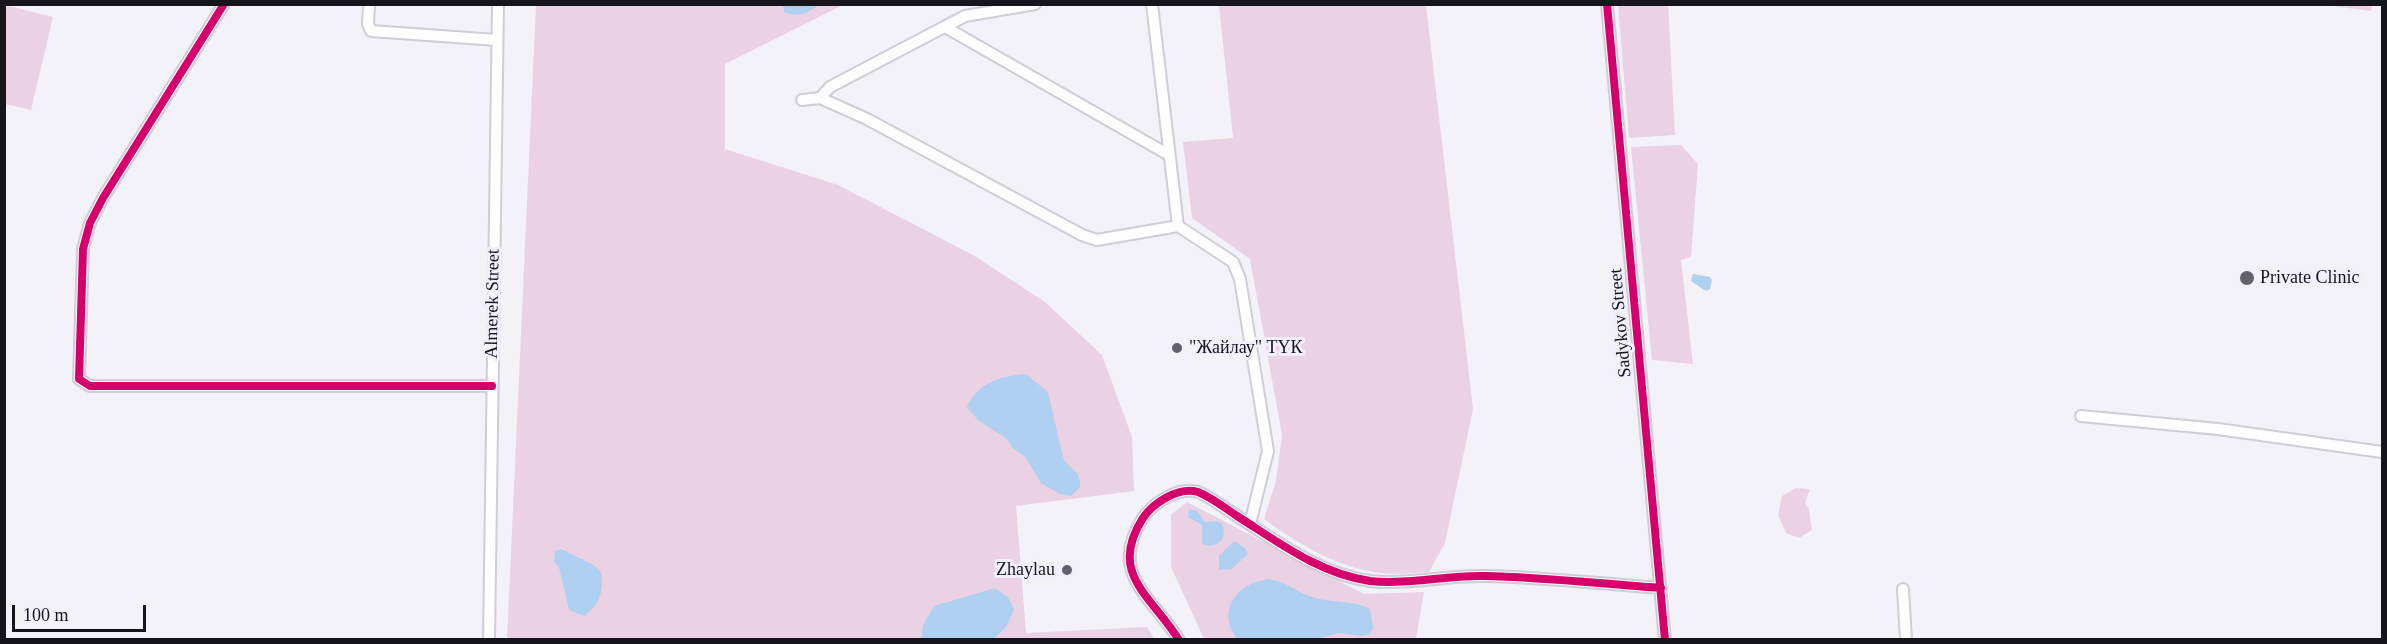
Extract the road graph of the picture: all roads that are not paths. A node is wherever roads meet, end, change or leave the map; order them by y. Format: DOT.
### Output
graph roads {
  1 [pos="224,4"];
  2 [pos="369,4"];
  3 [pos="498,4"];
  4 [pos="1035,4"];
  5 [pos="1152,4"];
  6 [pos="1607,4"];
  7 [pos="945,27"];
  8 [pos="497,40"];
  9 [pos="820,98"];
  10 [pos="802,100"];
  11 [pos="1169,155"];
  12 [pos="1178,226"];
  13 [pos="492,386"];
  14 [pos="2081,416"];
  15 [pos="2382,452"];
  16 [pos="1250,524"];
  17 [pos="1661,588"];
  18 [pos="1903,588"];
  19 [pos="489,639"];
  20 [pos="1179,639"];
  21 [pos="1665,639"];
  22 [pos="1906,639"];
  1 -- 13 [label="street"];
  2 -- 8 [label="street"];
  3 -- 8 [label="street, Almerek Street"];
  4 -- 7 [label="street"];
  5 -- 11 [label="street"];
  6 -- 17 [label="street, Sadykov Street"];
  7 -- 9 [label="street"];
  7 -- 11 [label="street"];
  8 -- 13 [label="street, Almerek Street"];
  9 -- 10 [label="street"];
  9 -- 12 [label="street"];
  11 -- 12 [label="street"];
  12 -- 16 [label="street"];
  13 -- 19 [label="street, Almerek Street"];
  14 -- 15 [label="street"];
  16 -- 17 [label="street"];
  16 -- 20 [label="street"];
  17 -- 21 [label="street, Sadykov Street"];
  18 -- 22 [label="street"];
}
